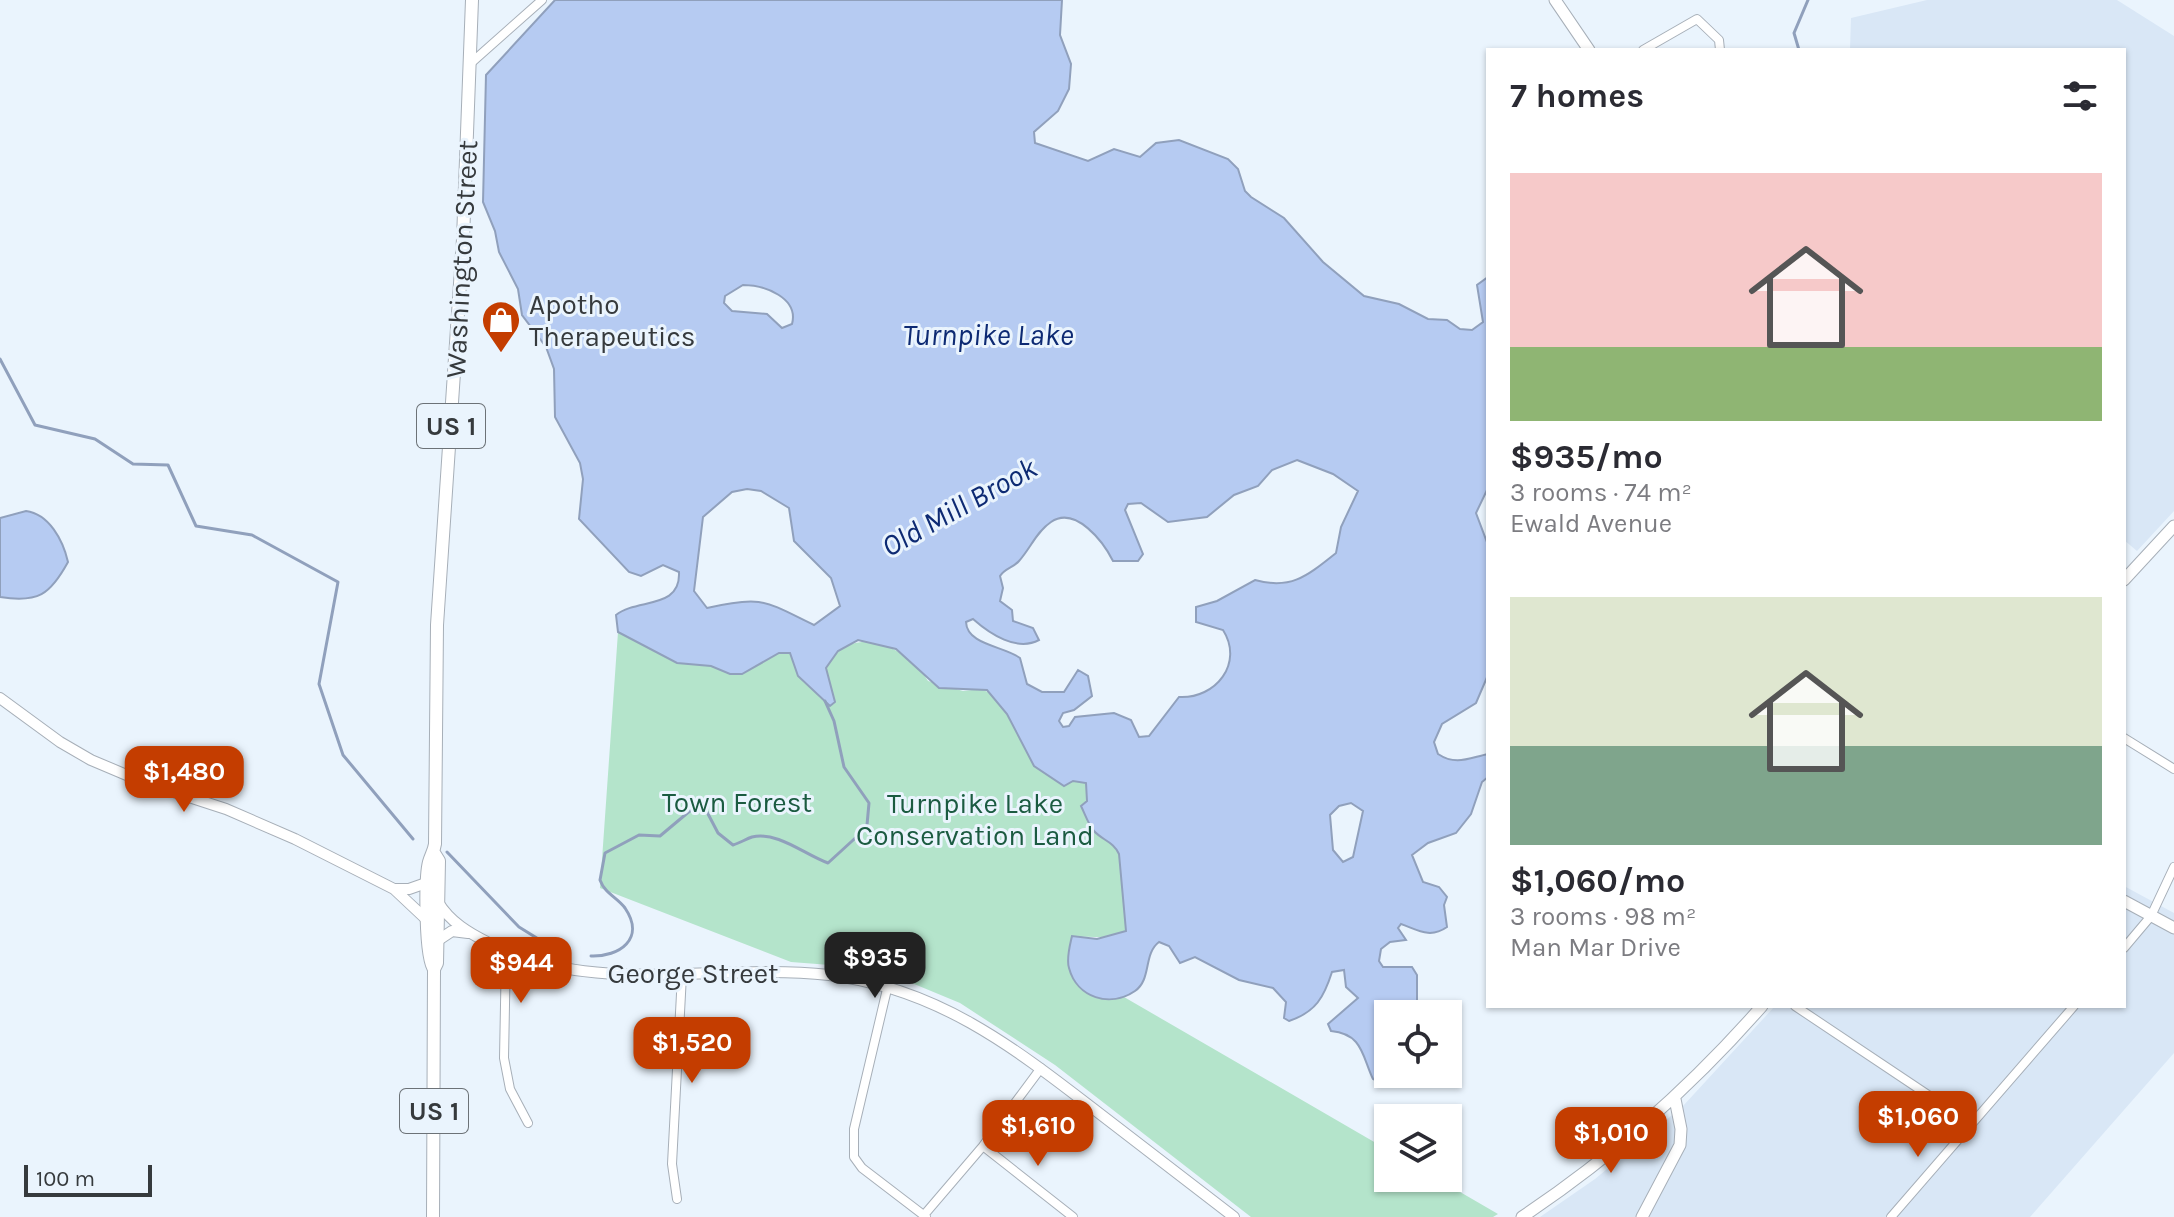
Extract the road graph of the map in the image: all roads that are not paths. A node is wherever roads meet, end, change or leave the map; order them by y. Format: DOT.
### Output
graph roads {
  1 [pos="472,0"];
  2 [pos="542,0"];
  3 [pos="1555,0"];
  4 [pos="1588,48"];
  5 [pos="1646,48"];
  6 [pos="1720,48"];
  7 [pos="471,63"];
  8 [pos="2174,526"];
  9 [pos="2126,578"];
  10 [pos="0,698"];
  11 [pos="2126,739"];
  12 [pos="2174,769"];
  13 [pos="434,853"];
  14 [pos="2174,867"];
  15 [pos="429,882"];
  16 [pos="394,889"];
  17 [pos="438,902"];
  18 [pos="2126,902"];
  19 [pos="2151,916"];
  20 [pos="428,923"];
  21 [pos="2174,928"];
  22 [pos="470,934"];
  23 [pos="437,941"];
  24 [pos="2126,946"];
  25 [pos="506,952"];
  26 [pos="434,969"];
  27 [pos="682,975"];
  28 [pos="888,985"];
  29 [pos="1760,1008"];
  30 [pos="1798,1008"];
  31 [pos="2072,1008"];
  32 [pos="1041,1068"];
  33 [pos="1675,1099"];
  34 [pos="528,1123"];
  35 [pos="1970,1123"];
  36 [pos="983,1146"];
  37 [pos="677,1199"];
  38 [pos="925,1216"];
  39 [pos="433,1217"];
  40 [pos="1073,1217"];
  41 [pos="1234,1217"];
  42 [pos="1522,1217"];
  43 [pos="1642,1217"];
  44 [pos="1891,1217"];
  1 -- 7 [label="main road, Washington Street / US 1"];
  2 -- 7 [label="street"];
  3 -- 4 [label="main road"];
  5 -- 6 [label="street"];
  7 -- 13 [label="main road, Washington Street / US 1"];
  8 -- 9 [label="main road"];
  10 -- 16 [label="street"];
  11 -- 12 [label="street"];
  13 -- 15 [label="main road, Washington Street / US 1"];
  13 -- 17 [label="main road, Washington Street / US 1"];
  14 -- 19 [label="street"];
  15 -- 16 [label="street"];
  15 -- 20 [label="main road, Washington Street / US 1"];
  16 -- 20 [label="street"];
  17 -- 22 [label="street, George Street"];
  17 -- 23 [label="main road, Washington Street / US 1"];
  18 -- 19 [label="main road"];
  19 -- 21 [label="main road"];
  19 -- 24 [label="street"];
  20 -- 26 [label="main road, Washington Street / US 1"];
  22 -- 23 [label="street"];
  22 -- 25 [label="street, George Street"];
  23 -- 26 [label="main road, Washington Street / US 1"];
  25 -- 27 [label="street, George Street"];
  25 -- 34 [label="street"];
  26 -- 39 [label="main road, Washington Street / US 1"];
  27 -- 28 [label="street, George Street"];
  27 -- 37 [label="street"];
  28 -- 32 [label="street, George Street"];
  28 -- 38 [label="street"];
  29 -- 33 [label="main road"];
  30 -- 35 [label="street"];
  31 -- 35 [label="street"];
  32 -- 36 [label="street"];
  32 -- 41 [label="street, George Street"];
  33 -- 42 [label="main road"];
  33 -- 43 [label="main road"];
  35 -- 44 [label="street"];
  36 -- 38 [label="street"];
  36 -- 40 [label="street"];
}
